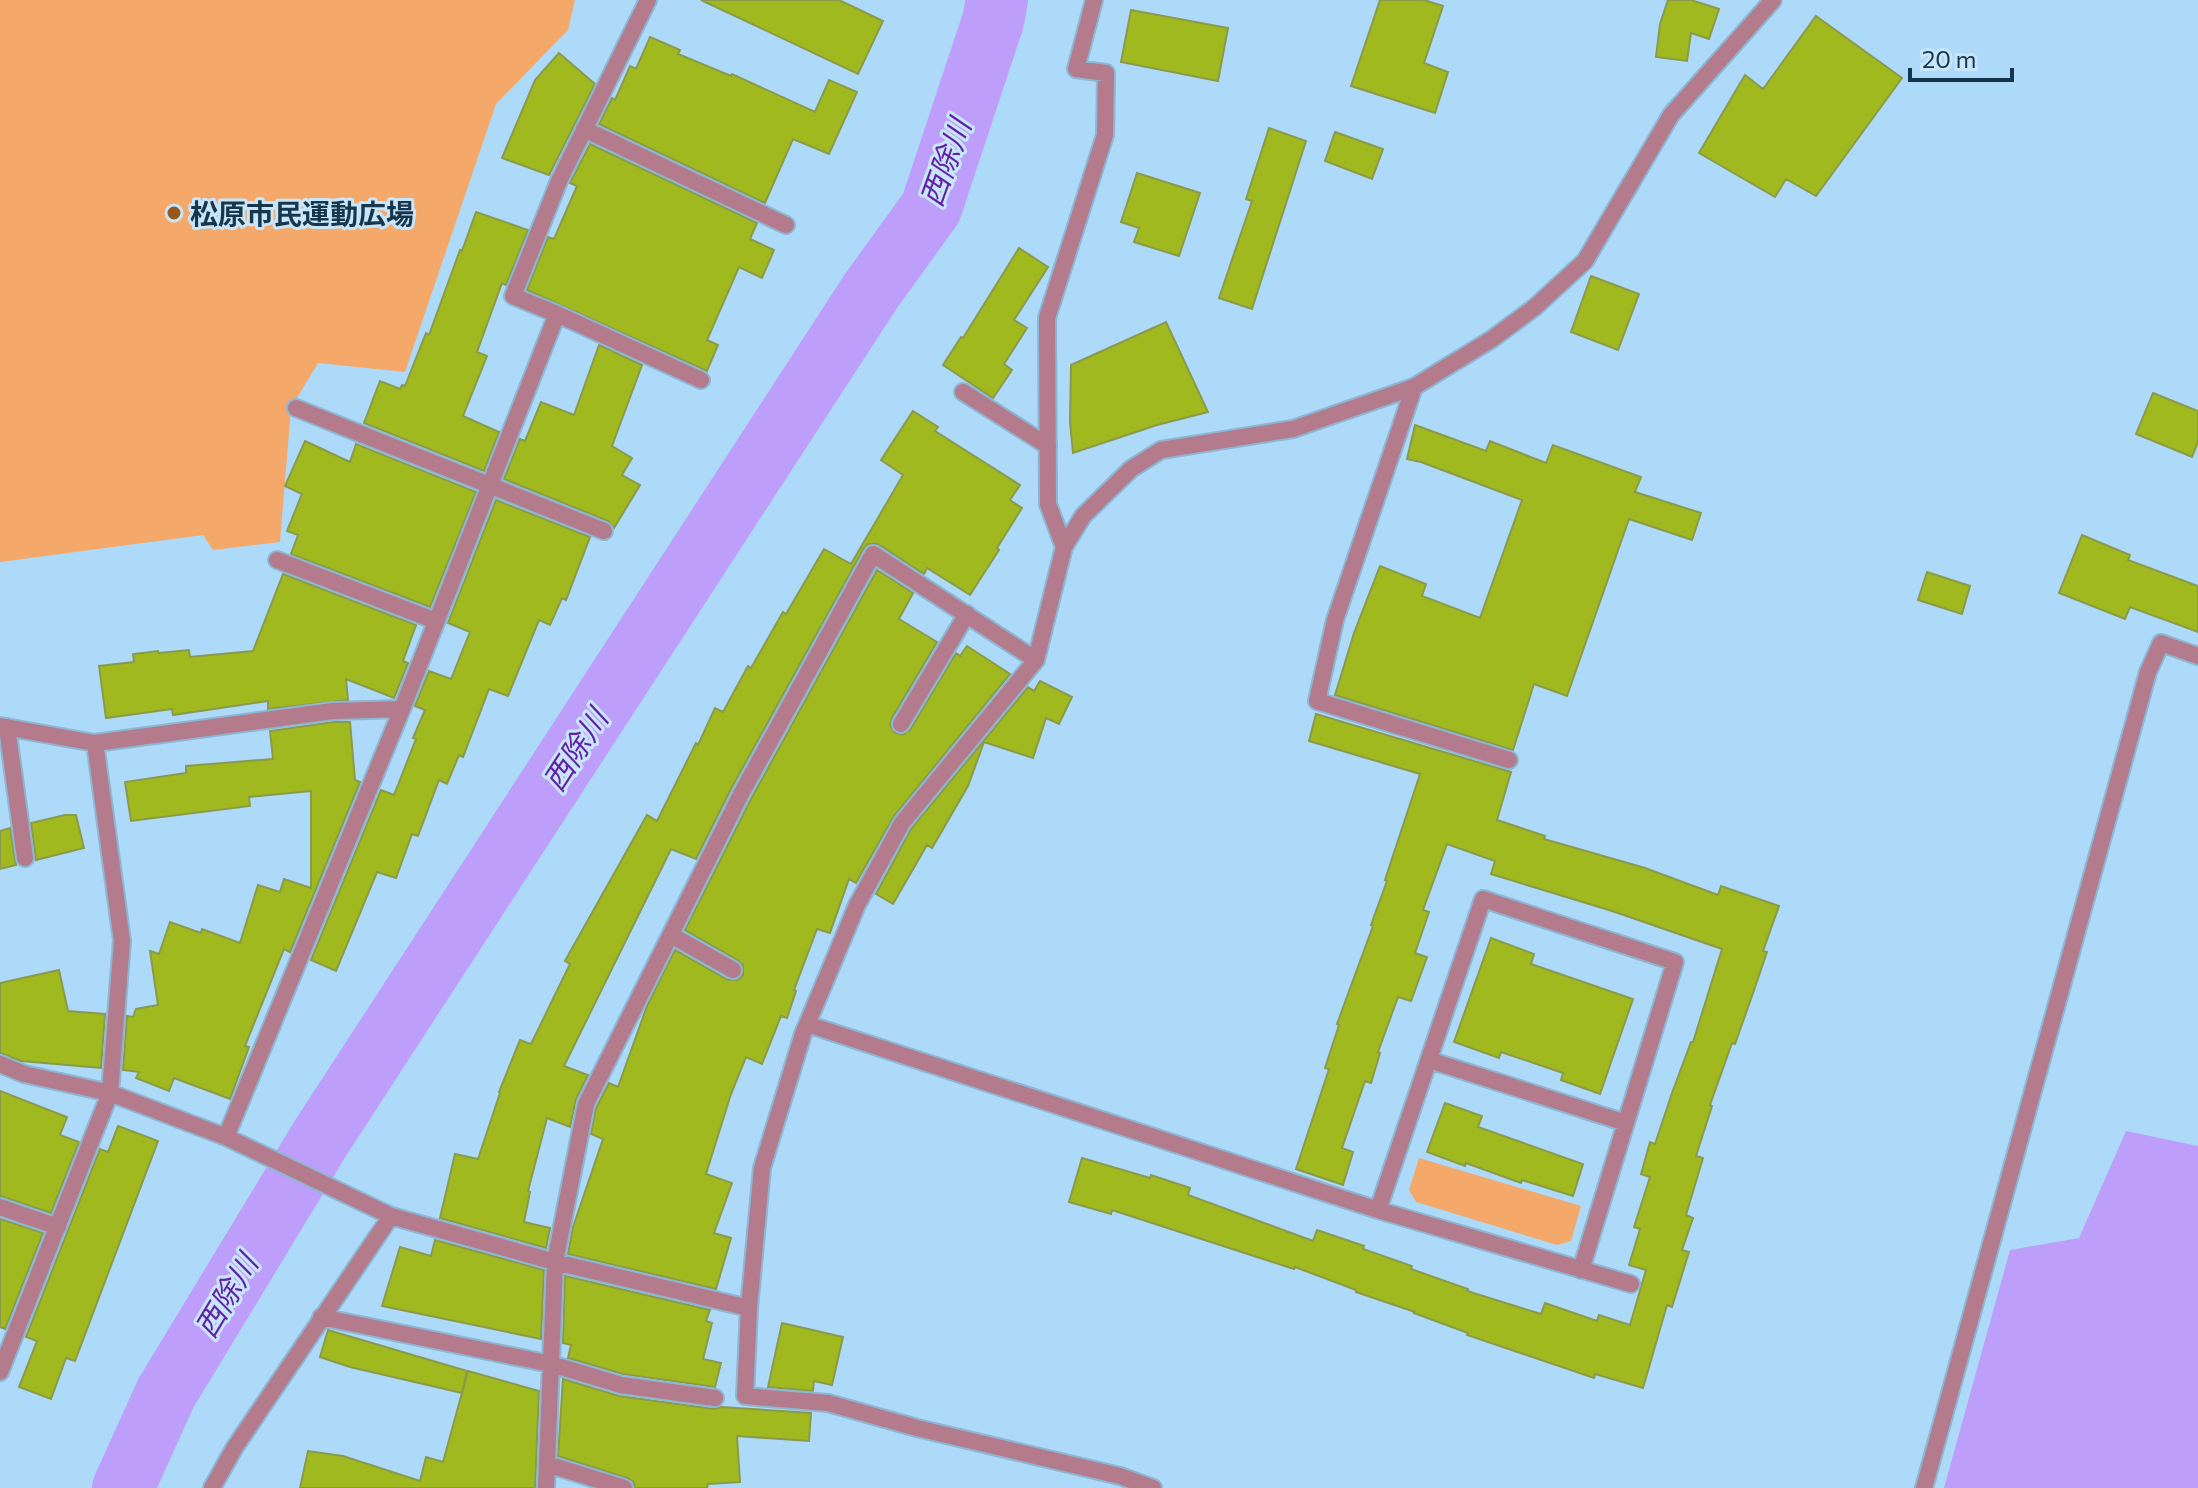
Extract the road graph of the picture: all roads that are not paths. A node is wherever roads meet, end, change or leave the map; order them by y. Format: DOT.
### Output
graph roads {
  1 [pos="648,0"];
  2 [pos="1094,0"];
  3 [pos="1773,0"];
  4 [pos="584,129"];
  5 [pos="786,225"];
  6 [pos="557,314"];
  7 [pos="701,380"];
  8 [pos="1414,387"];
  9 [pos="963,392"];
  10 [pos="296,408"];
  11 [pos="1048,446"];
  12 [pos="489,486"];
  13 [pos="604,531"];
  14 [pos="1064,547"];
  15 [pos="277,560"];
  16 [pos="967,614"];
  17 [pos="436,621"];
  18 [pos="2198,656"];
  19 [pos="1036,660"];
  20 [pos="402,709"];
  21 [pos="901,724"];
  22 [pos="4,726"];
  23 [pos="95,743"];
  24 [pos="1509,760"];
  25 [pos="25,858"];
  26 [pos="671,935"];
  27 [pos="733,970"];
  28 [pos="807,1024"];
  29 [pos="1429,1060"];
  30 [pos="0,1064"];
  31 [pos="110,1093"];
  32 [pos="1626,1123"];
  33 [pos="230,1139"];
  34 [pos="0,1207"];
  35 [pos="1378,1210"];
  36 [pos="385,1214"];
  37 [pos="58,1227"];
  38 [pos="555,1262"];
  39 [pos="1581,1270"];
  40 [pos="1631,1284"];
  41 [pos="749,1308"];
  42 [pos="321,1317"];
  43 [pos="5,1346"];
  44 [pos="551,1364"];
  45 [pos="0,1372"];
  46 [pos="715,1398"];
  47 [pos="547,1464"];
  48 [pos="212,1488"];
  49 [pos="546,1488"];
  50 [pos="624,1488"];
  51 [pos="1153,1488"];
  52 [pos="1924,1488"];
  1 -- 4 [label="street"];
  2 -- 11 [label="street"];
  3 -- 8 [label="street"];
  4 -- 5 [label="street"];
  4 -- 6 [label="street"];
  6 -- 7 [label="street"];
  6 -- 12 [label="street"];
  8 -- 14 [label="street"];
  8 -- 24 [label="street"];
  9 -- 11 [label="street"];
  10 -- 12 [label="street"];
  11 -- 14 [label="street"];
  12 -- 13 [label="street"];
  12 -- 17 [label="street"];
  14 -- 19 [label="street"];
  15 -- 17 [label="street"];
  16 -- 19 [label="street"];
  16 -- 21 [label="street"];
  16 -- 26 [label="street"];
  17 -- 20 [label="street"];
  18 -- 52 [label="street"];
  19 -- 28 [label="street"];
  20 -- 23 [label="street"];
  20 -- 33 [label="street"];
  22 -- 23 [label="street"];
  22 -- 25 [label="street"];
  23 -- 31 [label="street"];
  26 -- 27 [label="street"];
  26 -- 38 [label="street"];
  28 -- 35 [label="street"];
  28 -- 41 [label="street"];
  29 -- 32 [label="street"];
  29 -- 32 [label="street"];
  29 -- 35 [label="street"];
  30 -- 31 [label="street"];
  31 -- 33 [label="street"];
  31 -- 37 [label="street"];
  32 -- 39 [label="street"];
  33 -- 36 [label="street"];
  34 -- 37 [label="street"];
  35 -- 39 [label="street"];
  36 -- 38 [label="street"];
  36 -- 42 [label="street"];
  37 -- 43 [label="street"];
  38 -- 41 [label="street"];
  38 -- 44 [label="street"];
  39 -- 40 [label="street"];
  41 -- 51 [label="street"];
  42 -- 44 [label="street"];
  42 -- 48 [label="street"];
  43 -- 45 [label="street"];
  44 -- 46 [label="street"];
  44 -- 47 [label="street"];
  47 -- 49 [label="street"];
  47 -- 50 [label="street"];
}
